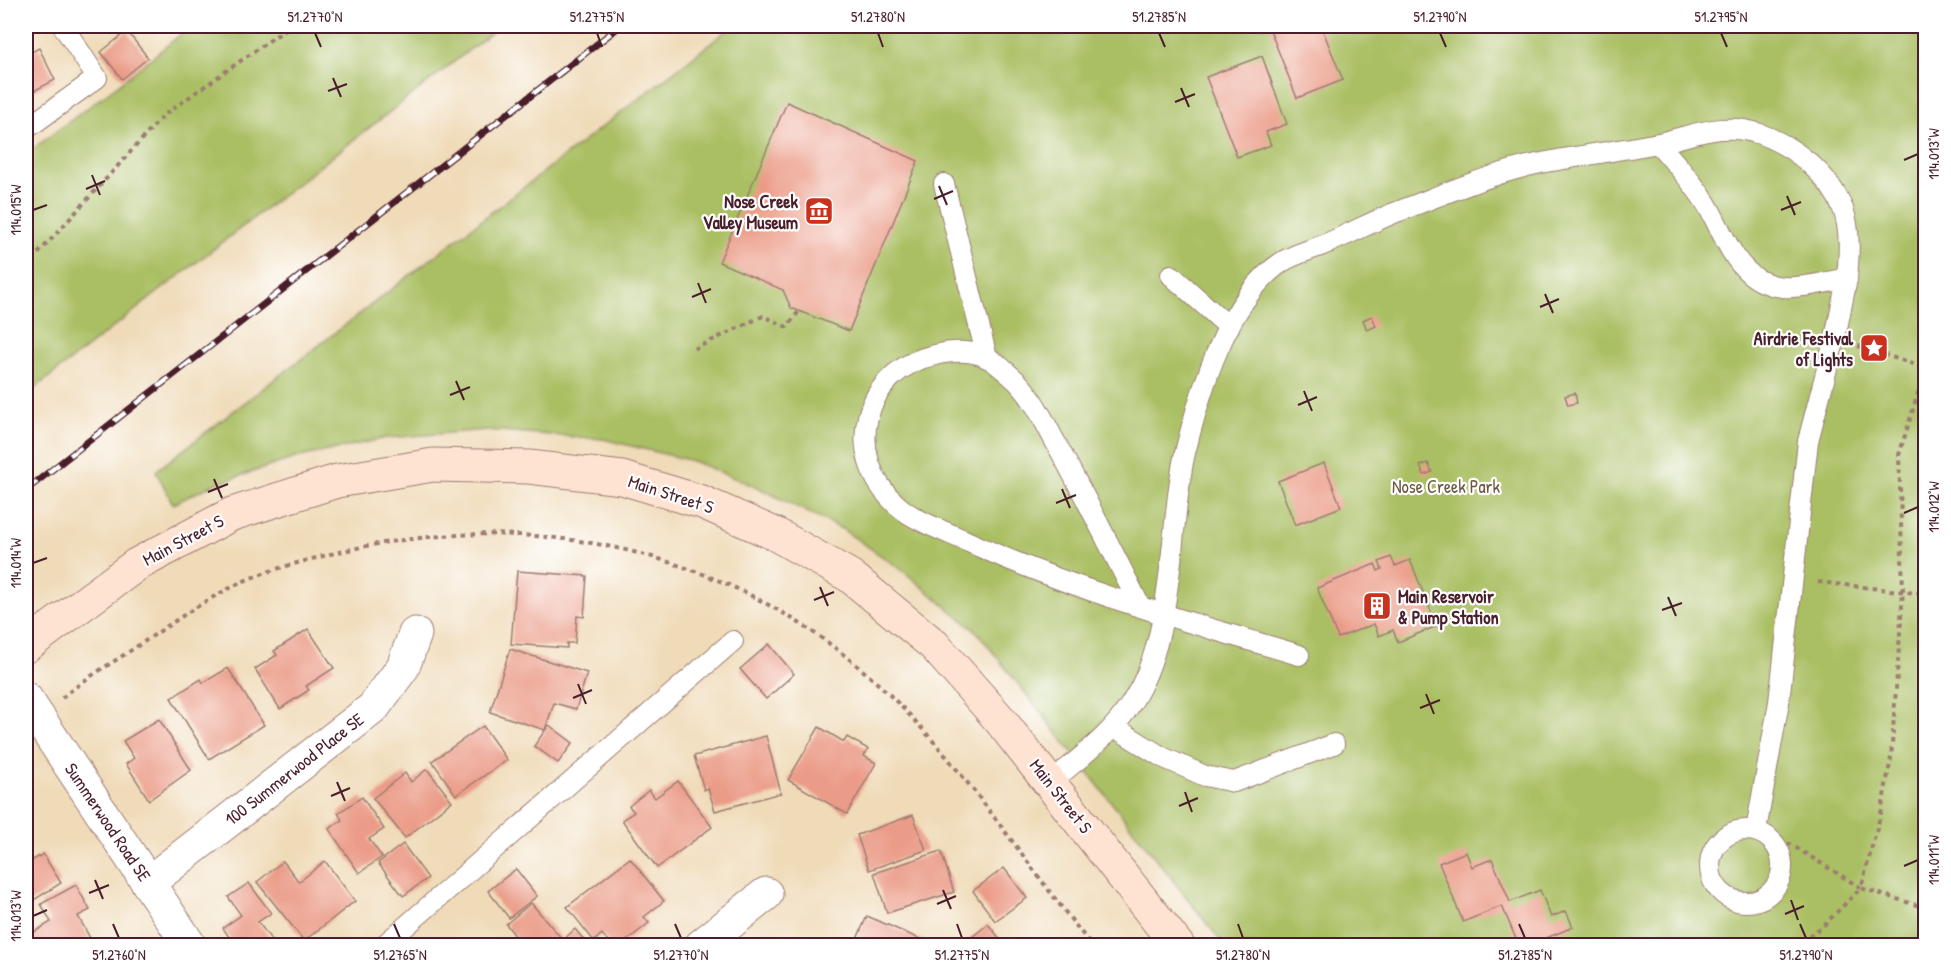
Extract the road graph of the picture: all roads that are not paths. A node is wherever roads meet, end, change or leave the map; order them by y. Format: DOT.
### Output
graph roads {
  1 [pos="63,26"];
  2 [pos="26,129"];
  3 [pos="1658,143"];
  4 [pos="944,184"];
  5 [pos="1172,275"];
  6 [pos="1847,279"];
  7 [pos="1229,327"];
  8 [pos="987,358"];
  9 [pos="1140,606"];
  10 [pos="1164,614"];
  11 [pos="415,634"];
  12 [pos="733,641"];
  13 [pos="26,646"];
  14 [pos="1299,656"];
  15 [pos="26,699"];
  16 [pos="1114,727"];
  17 [pos="1334,744"];
  18 [pos="1050,783"];
  19 [pos="1764,835"];
  20 [pos="148,883"];
  21 [pos="766,894"];
  22 [pos="190,945"];
  23 [pos="383,945"];
  24 [pos="701,945"];
  25 [pos="1178,945"];
  1 -- 2 [label="lane"];
  3 -- 6 [label="lane"];
  3 -- 6 [label="lane"];
  3 -- 7 [label="lane"];
  4 -- 8 [label="lane"];
  5 -- 7 [label="lane"];
  6 -- 19 [label="lane"];
  7 -- 10 [label="lane"];
  8 -- 9 [label="lane"];
  8 -- 9 [label="lane"];
  9 -- 10 [label="lane"];
  10 -- 14 [label="lane"];
  10 -- 16 [label="lane"];
  11 -- 20 [label="street, 100 Summerwood Place SE"];
  12 -- 23 [label="lane"];
  13 -- 18 [label="main road, Main Street S"];
  15 -- 20 [label="street, Summerwood Road SE"];
  16 -- 17 [label="lane"];
  16 -- 18 [label="lane"];
  18 -- 25 [label="main road, Main Street S"];
  20 -- 22 [label="street, Summerwood Road SE"];
  21 -- 24 [label="street"];
}
